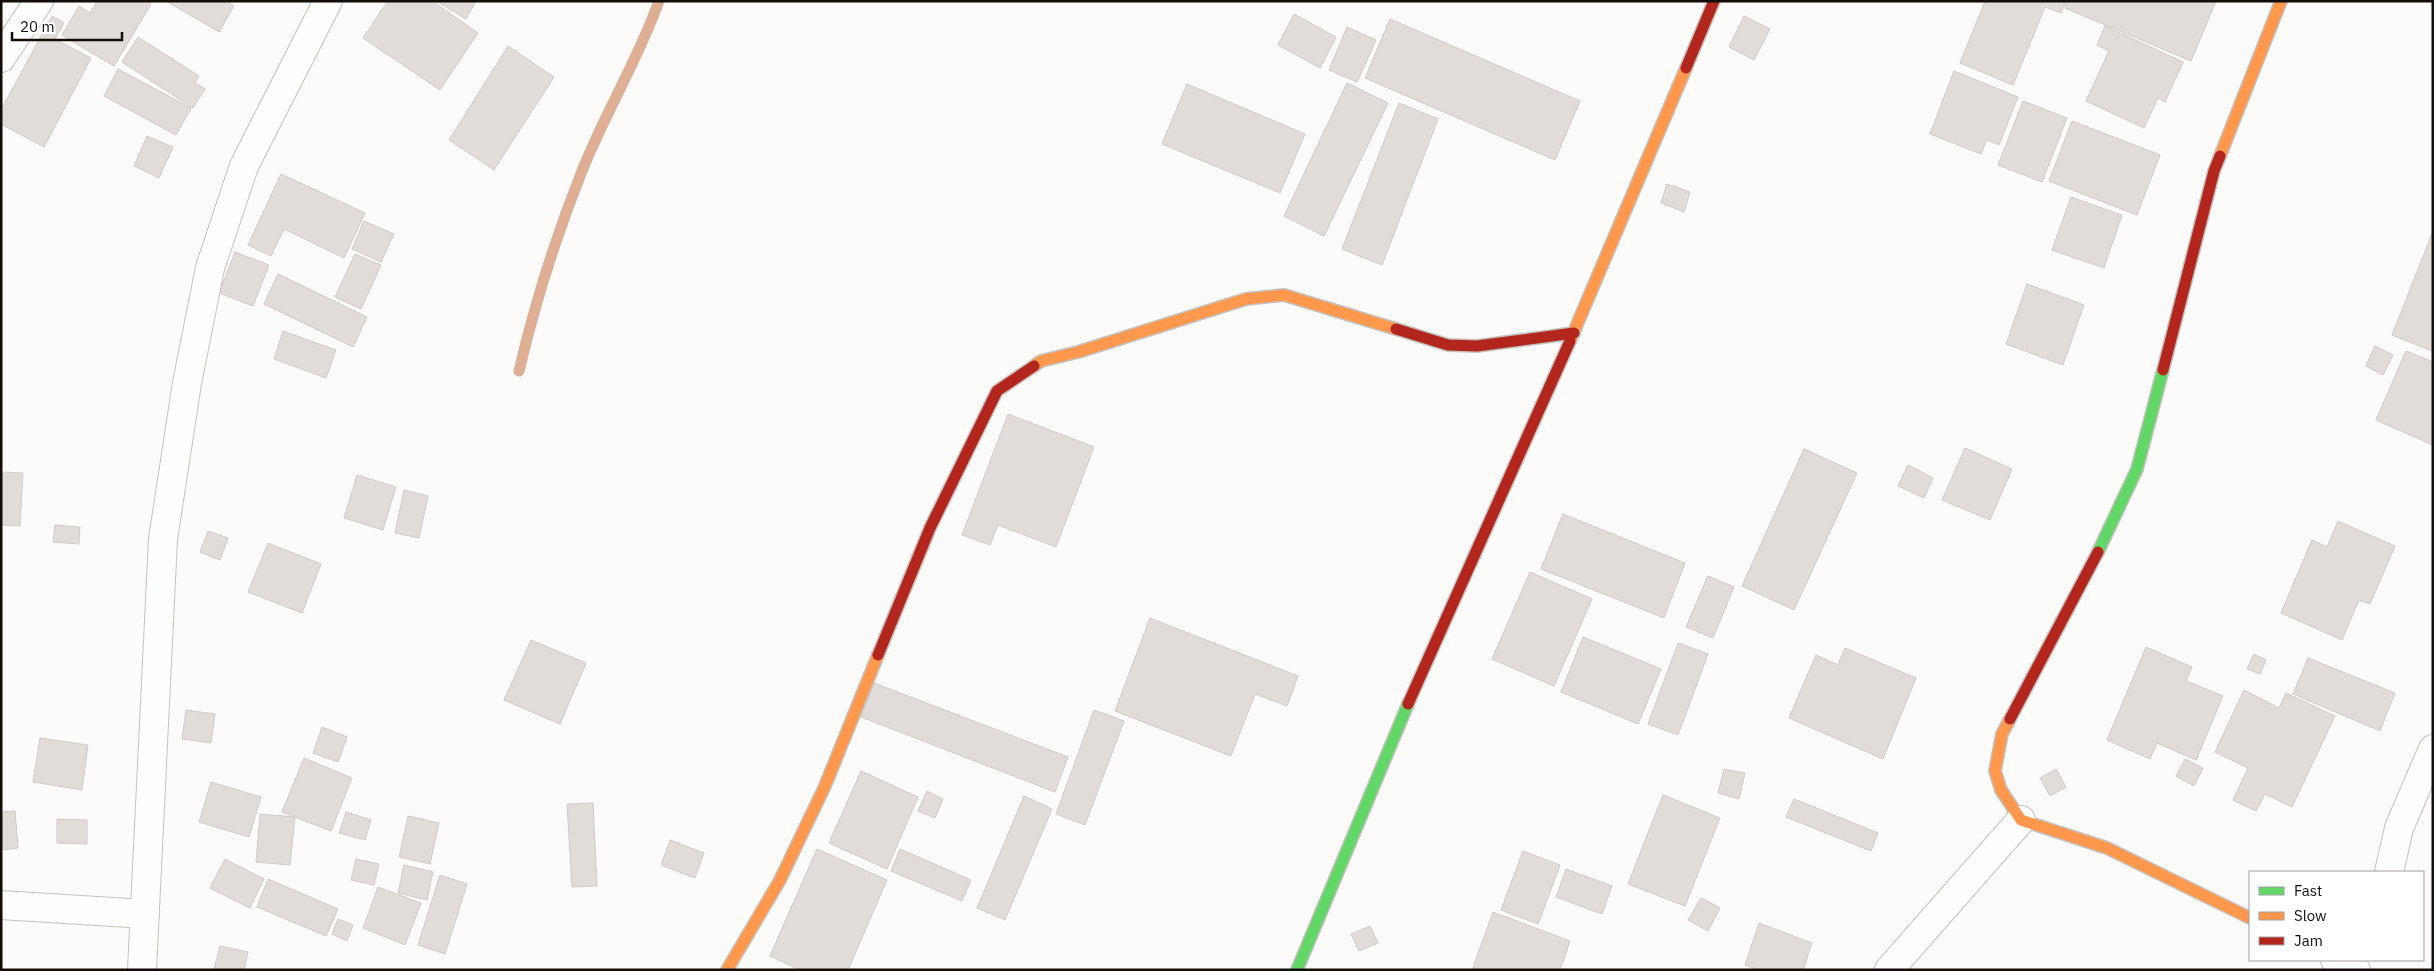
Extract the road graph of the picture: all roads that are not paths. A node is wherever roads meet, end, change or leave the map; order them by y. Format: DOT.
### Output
graph roads {
  1 [pos="38,1"];
  2 [pos="328,1"];
  3 [pos="1714,1"];
  4 [pos="2281,1"];
  5 [pos="1,58"];
  6 [pos="1574,333"];
  7 [pos="2433,749"];
  8 [pos="2021,820"];
  9 [pos="2389,871"];
  10 [pos="1,905"];
  11 [pos="145,914"];
  12 [pos="2249,918"];
  13 [pos="2337,961"];
  14 [pos="142,970"];
  15 [pos="727,970"];
  16 [pos="1297,970"];
  17 [pos="1889,970"];
  18 [pos="2356,970"];
  1 -- 5 [label="street"];
  2 -- 11 [label="street"];
  3 -- 6 [label="street"];
  4 -- 8 [label="street"];
  6 -- 15 [label="street"];
  6 -- 16 [label="street"];
  7 -- 9 [label="street"];
  8 -- 12 [label="street"];
  8 -- 17 [label="street"];
  10 -- 11 [label="street"];
  11 -- 14 [label="street"];
  13 -- 18 [label="street"];
}
